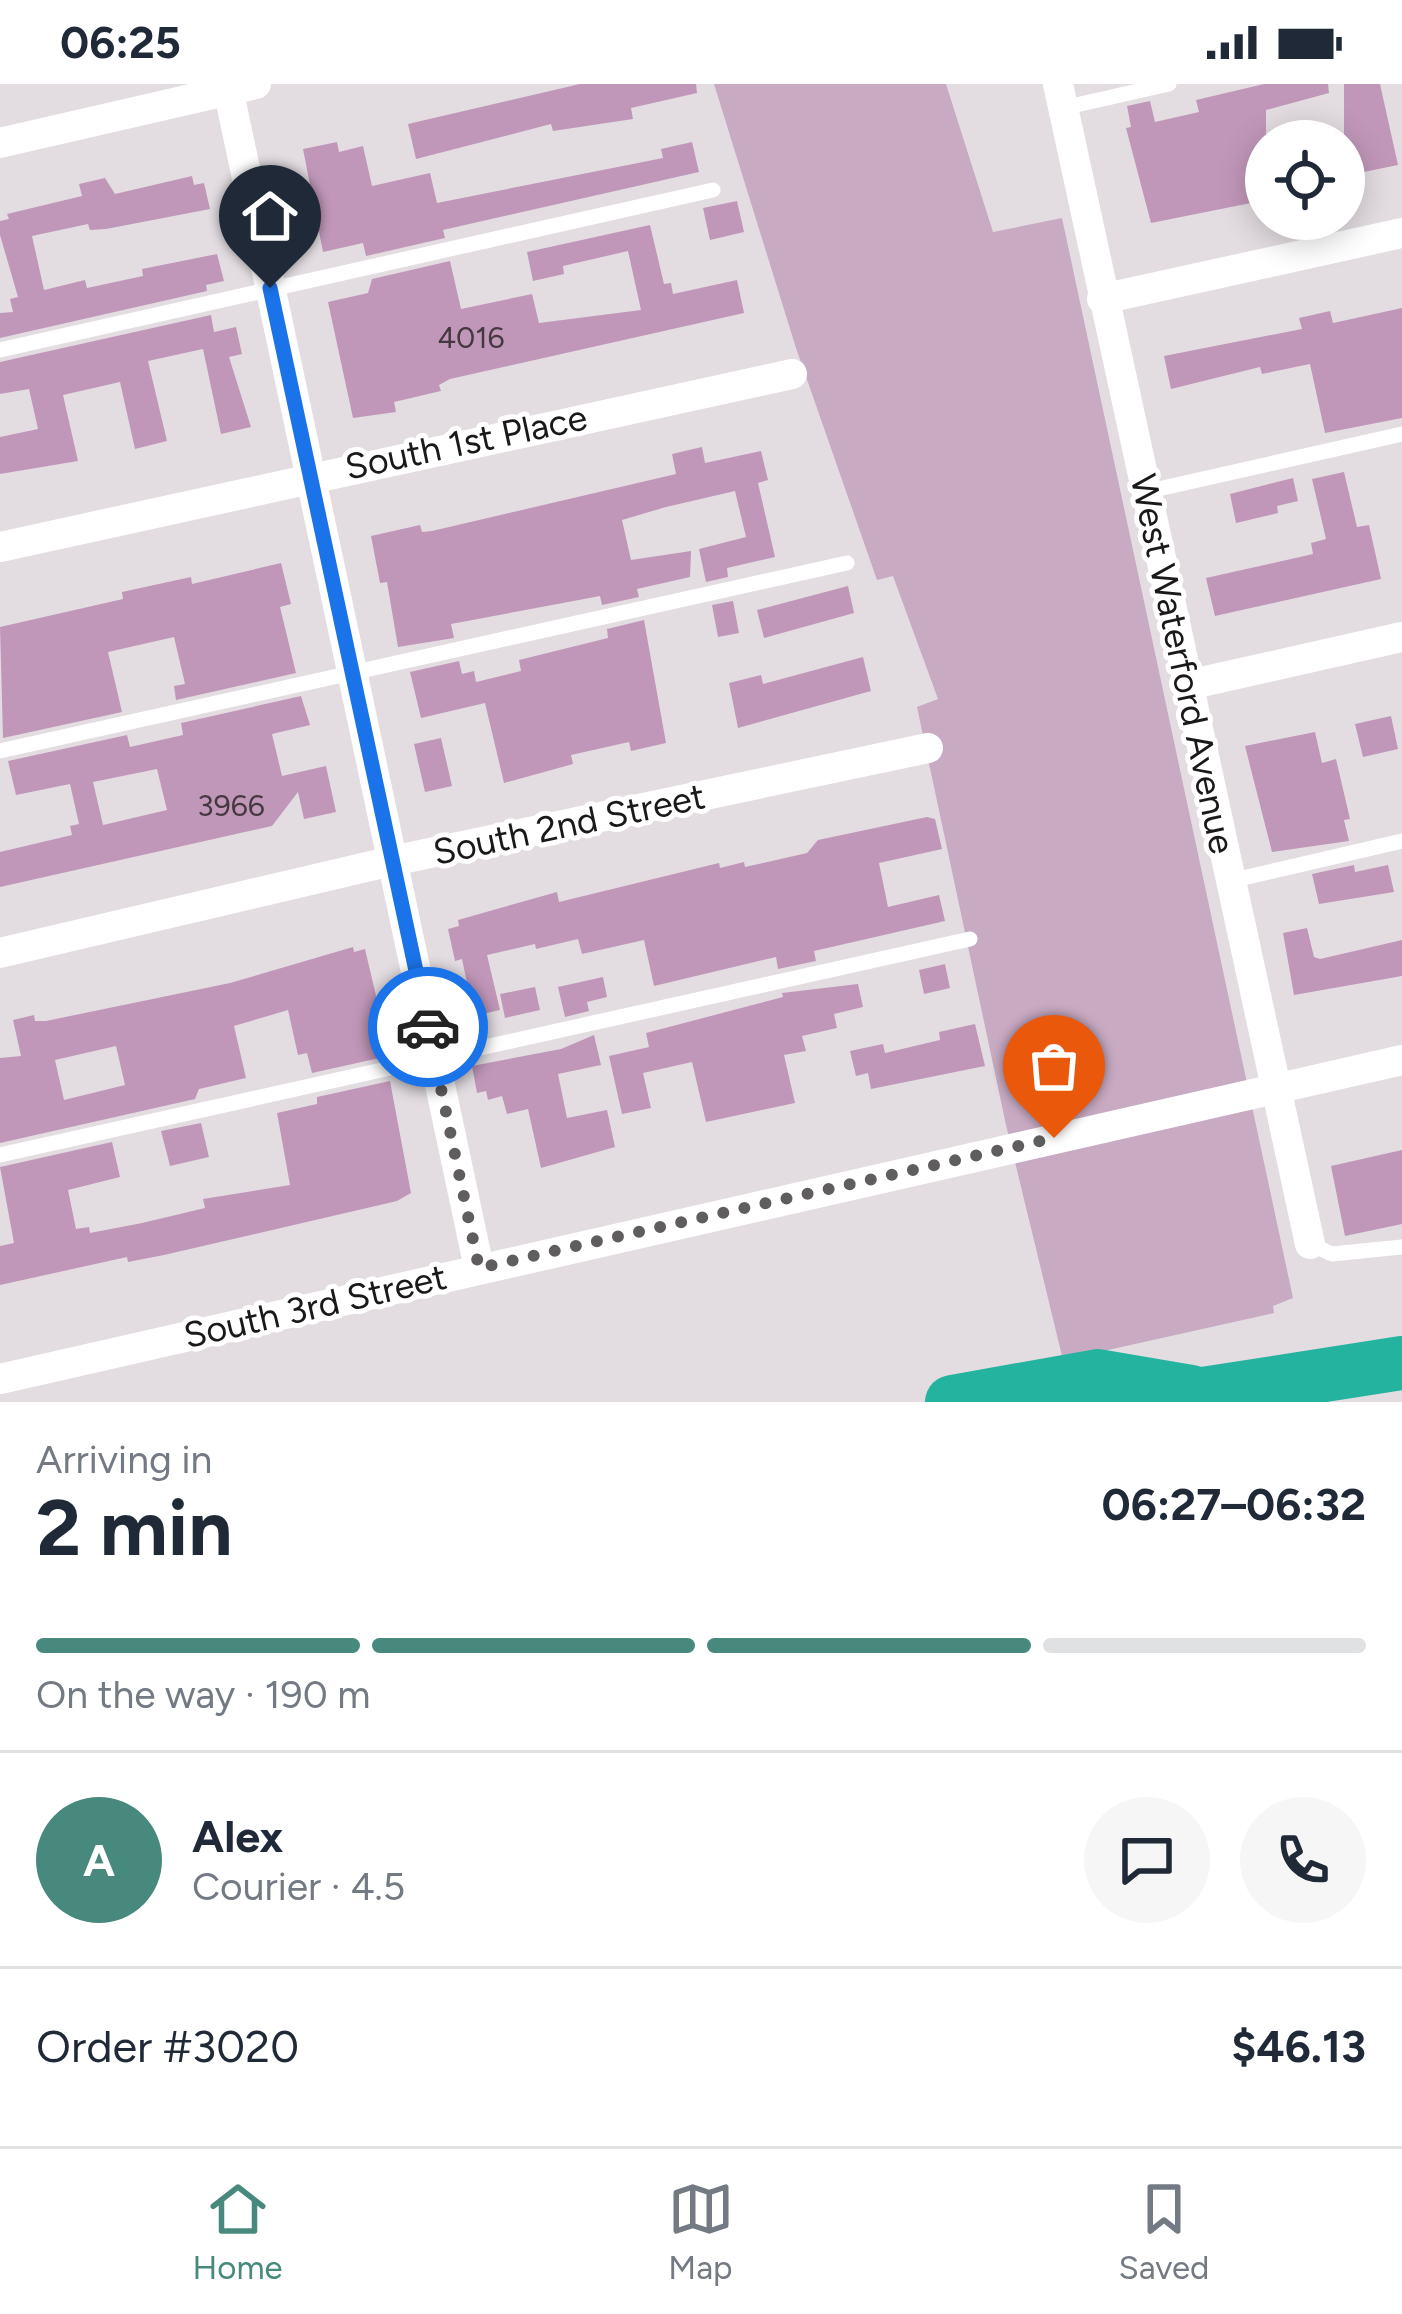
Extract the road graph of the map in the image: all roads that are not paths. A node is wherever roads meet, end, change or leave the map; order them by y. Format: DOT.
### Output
graph roads {
  1 [pos="1169,84"];
  2 [pos="237,86"];
  3 [pos="1061,96"];
  4 [pos="0,143"];
  5 [pos="712,190"];
  6 [pos="1402,233"];
  7 [pos="270,288"];
  8 [pos="1102,299"];
  9 [pos="0,350"];
  10 [pos="792,374"];
  11 [pos="1402,434"];
  12 [pos="310,476"];
  13 [pos="1145,492"];
  14 [pos="0,547"];
  15 [pos="848,563"];
  16 [pos="1402,637"];
  17 [pos="352,670"];
  18 [pos="1188,686"];
  19 [pos="928,748"];
  20 [pos="0,751"];
  21 [pos="1402,842"];
  22 [pos="392,861"];
  23 [pos="1230,881"];
  24 [pos="970,939"];
  25 [pos="0,952"];
  26 [pos="434,1058"];
  27 [pos="1402,1060"];
  28 [pos="1276,1089"];
  29 [pos="0,1156"];
  30 [pos="1310,1244"];
  31 [pos="1402,1247"];
  32 [pos="479,1268"];
  33 [pos="1402,1364"];
  34 [pos="0,1379"];
  35 [pos="1173,1397"];
  36 [pos="952,1402"];
  1 -- 3 [label="lane"];
  2 -- 4 [label="street"];
  2 -- 7 [label="street"];
  3 -- 8 [label="street, West Waterford Avenue"];
  5 -- 7 [label="lane"];
  6 -- 8 [label="street"];
  7 -- 9 [label="lane"];
  7 -- 12 [label="street"];
  8 -- 13 [label="street, West Waterford Avenue"];
  10 -- 12 [label="street, South 1st Place"];
  11 -- 13 [label="lane"];
  12 -- 14 [label="street, South 1st Place"];
  12 -- 17 [label="street"];
  13 -- 18 [label="street, West Waterford Avenue"];
  15 -- 17 [label="lane"];
  16 -- 18 [label="street"];
  17 -- 20 [label="lane"];
  17 -- 22 [label="street"];
  18 -- 23 [label="street, West Waterford Avenue"];
  19 -- 22 [label="street, South 2nd Street"];
  21 -- 23 [label="lane"];
  22 -- 25 [label="street, South 2nd Street"];
  22 -- 26 [label="street"];
  23 -- 28 [label="street, West Waterford Avenue"];
  24 -- 26 [label="lane"];
  26 -- 29 [label="lane"];
  26 -- 32 [label="street"];
  27 -- 28 [label="street, South 3rd Street"];
  28 -- 30 [label="street, West Waterford Avenue"];
  28 -- 32 [label="street, South 3rd Street"];
  30 -- 31 [label="lane"];
  32 -- 34 [label="street, South 3rd Street"];
  33 -- 35 [label="highway"];
  35 -- 36 [label="highway"];
}
